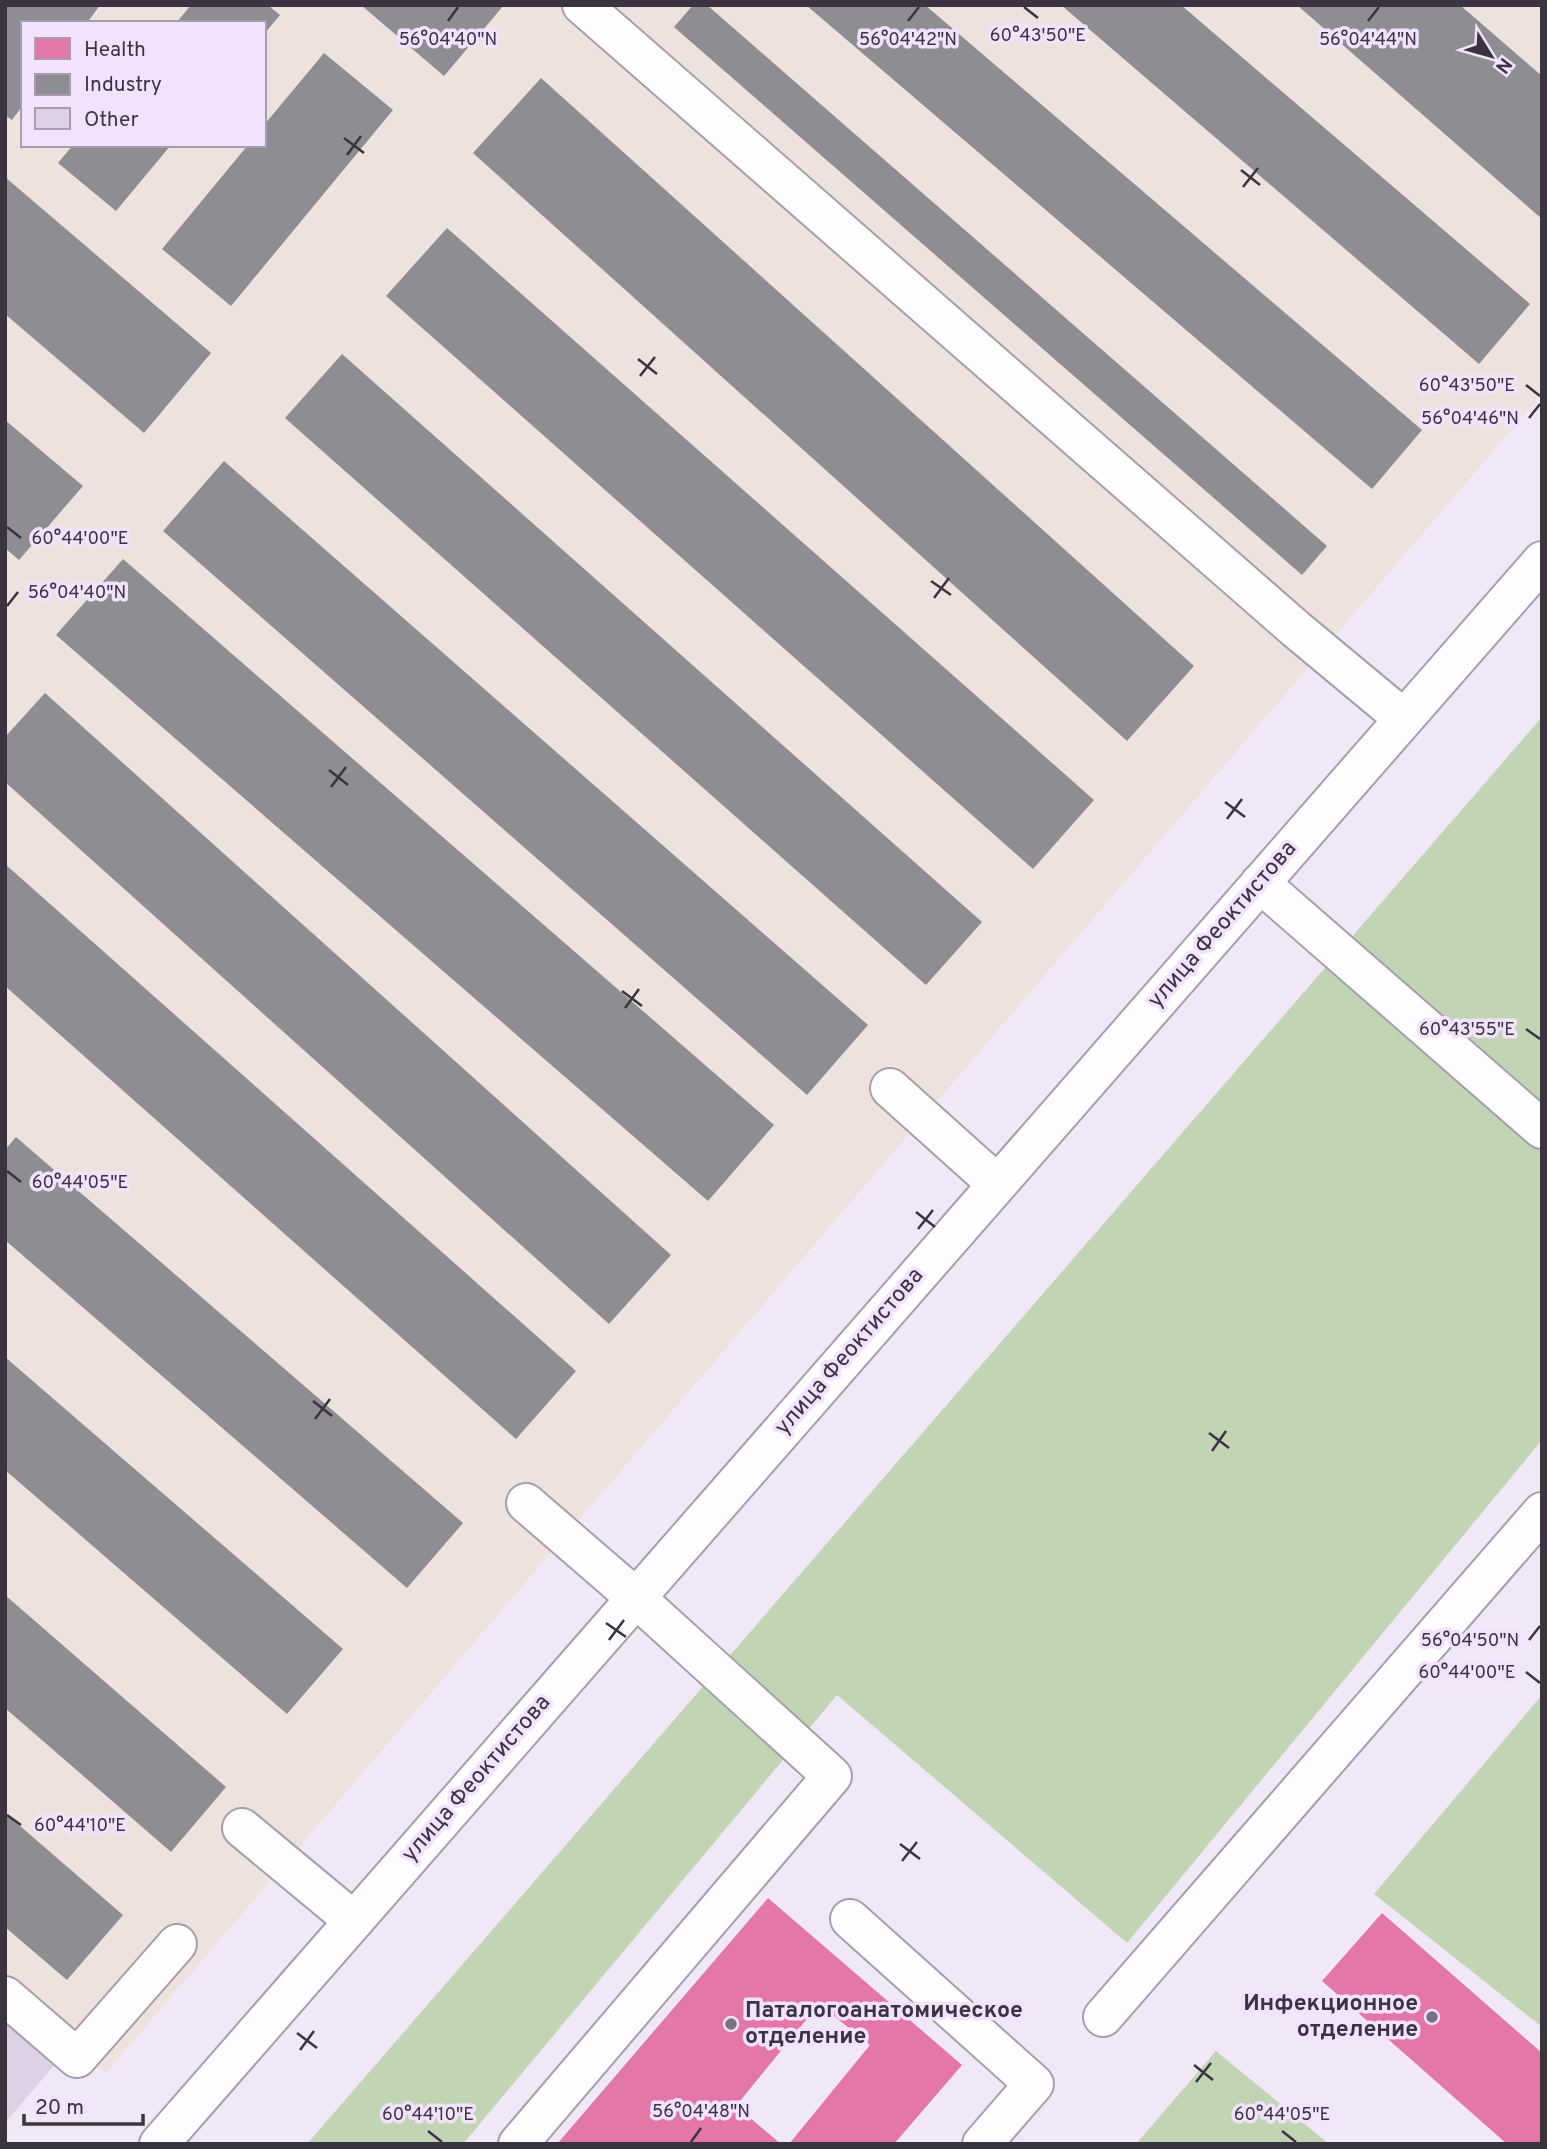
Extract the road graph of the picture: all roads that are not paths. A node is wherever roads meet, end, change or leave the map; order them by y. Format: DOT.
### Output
graph roads {
  1 [pos="582,5"];
  2 [pos="1542,561"];
  3 [pos="1404,719"];
  4 [pos="1260,883"];
  5 [pos="890,1088"];
  6 [pos="1542,1129"];
  7 [pos="997,1184"];
  8 [pos="526,1503"];
  9 [pos="1542,1512"];
  10 [pos="636,1598"];
  11 [pos="242,1828"];
  12 [pos="850,1919"];
  13 [pos="354,1921"];
  14 [pos="177,1944"];
  15 [pos="5,1996"];
  16 [pos="1103,2017"];
  17 [pos="159,2144"];
  18 [pos="517,2144"];
  19 [pos="982,2144"];
  1 -- 3 [label="street"];
  2 -- 3 [label="street, улица Феоктистова"];
  3 -- 4 [label="street, улица Феоктистова"];
  4 -- 6 [label="street"];
  4 -- 7 [label="street, улица Феоктистова"];
  5 -- 7 [label="street"];
  7 -- 10 [label="street, улица Феоктистова"];
  8 -- 10 [label="street"];
  9 -- 16 [label="street"];
  10 -- 13 [label="street, улица Феоктистова"];
  10 -- 18 [label="street"];
  11 -- 13 [label="street"];
  12 -- 19 [label="street"];
  13 -- 17 [label="street, улица Феоктистова"];
  14 -- 15 [label="street"];
}
